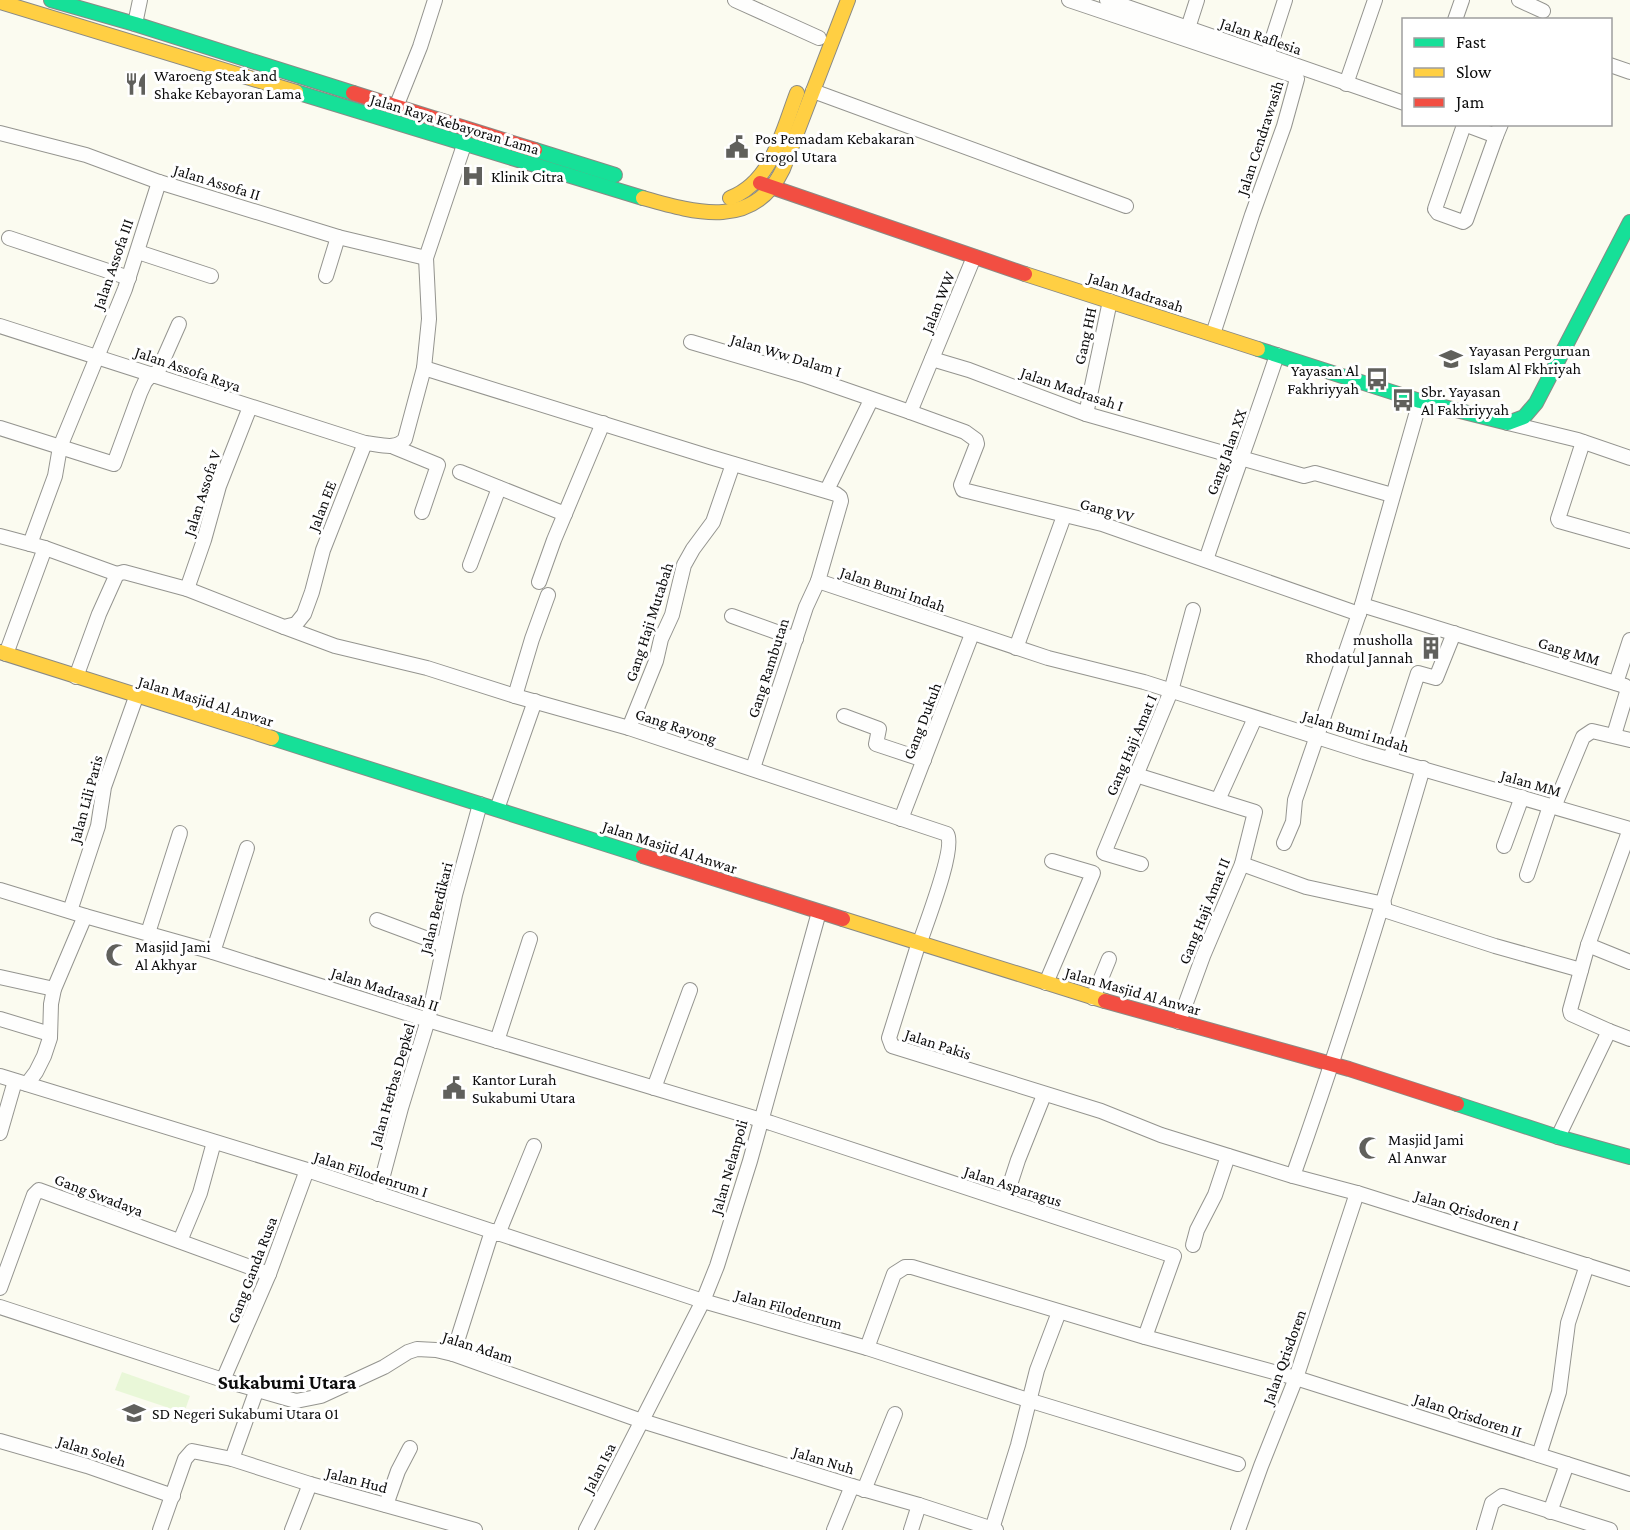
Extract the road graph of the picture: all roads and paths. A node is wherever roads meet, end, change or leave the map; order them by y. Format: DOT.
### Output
graph roads {
  1 [pos="51,0"];
  2 [pos="140,0"];
  3 [pos="435,0"];
  4 [pos="735,0"];
  5 [pos="834,0"];
  6 [pos="848,0"];
  7 [pos="1070,0"];
  8 [pos="1109,0"];
  9 [pos="1197,0"];
  10 [pos="1285,0"];
  11 [pos="1375,0"];
  12 [pos="1462,0"];
  13 [pos="1519,0"];
  14 [pos="0,2"];
  15 [pos="1543,10"];
  16 [pos="93,12"];
  17 [pos="1456,18"];
  18 [pos="135,24"];
  19 [pos="1188,28"];
  20 [pos="88,29"];
  21 [pos="819,38"];
  22 [pos="1267,56"];
  23 [pos="1612,65"];
  24 [pos="1630,72"];
  25 [pos="1346,84"];
  26 [pos="813,92"];
  27 [pos="371,100"];
  28 [pos="1402,103"];
  29 [pos="396,107"];
  30 [pos="365,114"];
  31 [pos="1464,126"];
  32 [pos="1471,126"];
  33 [pos="465,128"];
  34 [pos="1498,130"];
  35 [pos="0,133"];
  36 [pos="460,144"];
  37 [pos="159,182"];
  38 [pos="757,182"];
  39 [pos="772,189"];
  40 [pos="1126,206"];
  41 [pos="1630,222"];
  42 [pos="338,237"];
  43 [pos="9,238"];
  44 [pos="1626,238"];
  45 [pos="138,252"];
  46 [pos="974,257"];
  47 [pos="426,258"];
  48 [pos="211,276"];
  49 [pos="326,276"];
  50 [pos="129,278"];
  51 [pos="1110,301"];
  52 [pos="179,324"];
  53 [pos="0,326"];
  54 [pos="1213,334"];
  55 [pos="691,342"];
  56 [pos="96,355"];
  57 [pos="1277,355"];
  58 [pos="932,359"];
  59 [pos="424,368"];
  60 [pos="154,375"];
  61 [pos="871,400"];
  62 [pos="1420,401"];
  63 [pos="250,407"];
  64 [pos="910,412"];
  65 [pos="1086,414"];
  66 [pos="603,423"];
  67 [pos="1508,423"];
  68 [pos="0,428"];
  69 [pos="1583,442"];
  70 [pos="365,443"];
  71 [pos="60,447"];
  72 [pos="394,447"];
  73 [pos="1242,458"];
  74 [pos="1630,458"];
  75 [pos="733,464"];
  76 [pos="460,472"];
  77 [pos="499,488"];
  78 [pos="827,490"];
  79 [pos="1392,495"];
  80 [pos="422,512"];
  81 [pos="565,514"];
  82 [pos="1064,516"];
  83 [pos="0,536"];
  84 [pos="1630,541"];
  85 [pos="30,544"];
  86 [pos="45,548"];
  87 [pos="1206,560"];
  88 [pos="470,565"];
  89 [pos="117,574"];
  90 [pos="818,581"];
  91 [pos="538,582"];
  92 [pos="187,589"];
  93 [pos="548,594"];
  94 [pos="1360,609"];
  95 [pos="1194,610"];
  96 [pos="732,616"];
  97 [pos="284,627"];
  98 [pos="1454,633"];
  99 [pos="972,634"];
  100 [pos="796,639"];
  101 [pos="1630,640"];
  102 [pos="1016,648"];
  103 [pos="3,653"];
  104 [pos="76,677"];
  105 [pos="1616,683"];
  106 [pos="1171,691"];
  107 [pos="515,696"];
  108 [pos="136,697"];
  109 [pos="535,701"];
  110 [pos="844,716"];
  111 [pos="1255,718"];
  112 [pos="629,728"];
  113 [pos="1614,735"];
  114 [pos="1318,737"];
  115 [pos="1630,740"];
  116 [pos="1390,759"];
  117 [pos="924,760"];
  118 [pos="753,768"];
  119 [pos="1423,768"];
  120 [pos="1136,775"];
  121 [pos="1522,797"];
  122 [pos="1218,800"];
  123 [pos="480,804"];
  124 [pos="1552,806"];
  125 [pos="497,809"];
  126 [pos="901,819"];
  127 [pos="1630,829"];
  128 [pos="180,833"];
  129 [pos="1284,843"];
  130 [pos="1504,846"];
  131 [pos="247,848"];
  132 [pos="1052,861"];
  133 [pos="1141,864"];
  134 [pos="1242,864"];
  135 [pos="1527,875"];
  136 [pos="0,890"];
  137 [pos="1382,906"];
  138 [pos="70,911"];
  139 [pos="819,912"];
  140 [pos="85,916"];
  141 [pos="377,920"];
  142 [pos="148,933"];
  143 [pos="530,939"];
  144 [pos="920,942"];
  145 [pos="444,945"];
  146 [pos="1588,945"];
  147 [pos="213,952"];
  148 [pos="1109,959"];
  149 [pos="1630,962"];
  150 [pos="1581,970"];
  151 [pos="0,977"];
  152 [pos="1046,983"];
  153 [pos="54,989"];
  154 [pos="690,990"];
  155 [pos="1093,998"];
  156 [pos="0,1019"];
  157 [pos="428,1020"];
  158 [pos="1179,1022"];
  159 [pos="1609,1031"];
  160 [pos="50,1034"];
  161 [pos="1630,1039"];
  162 [pos="497,1041"];
  163 [pos="1332,1065"];
  164 [pos="0,1076"];
  165 [pos="21,1083"];
  166 [pos="654,1088"];
  167 [pos="1044,1095"];
  168 [pos="760,1120"];
  169 [pos="0,1133"];
  170 [pos="1558,1137"];
  171 [pos="214,1142"];
  172 [pos="534,1146"];
  173 [pos="1228,1156"];
  174 [pos="1630,1157"];
  175 [pos="307,1170"];
  176 [pos="1293,1176"];
  177 [pos="1358,1193"];
  178 [pos="378,1194"];
  179 [pos="1005,1200"];
  180 [pos="495,1232"];
  181 [pos="180,1241"];
  182 [pos="1193,1245"];
  183 [pos="1587,1265"];
  184 [pos="269,1274"];
  185 [pos="1630,1279"];
  186 [pos="0,1288"];
  187 [pos="703,1301"];
  188 [pos="0,1306"];
  189 [pos="1059,1312"];
  190 [pos="1145,1337"];
  191 [pos="867,1348"];
  192 [pos="453,1354"];
  193 [pos="1296,1378"];
  194 [pos="223,1380"];
  195 [pos="257,1389"];
  196 [pos="1028,1400"];
  197 [pos="895,1414"];
  198 [pos="642,1421"];
  199 [pos="0,1441"];
  200 [pos="410,1448"];
  201 [pos="1539,1455"];
  202 [pos="232,1459"];
  203 [pos="1238,1464"];
  204 [pos="1567,1464"];
  205 [pos="310,1484"];
  206 [pos="1630,1484"];
  207 [pos="858,1488"];
  208 [pos="173,1496"];
  209 [pos="386,1504"];
  210 [pos="919,1504"];
  211 [pos="1550,1512"];
  212 [pos="994,1529"];
  213 [pos="160,1530"];
  214 [pos="292,1530"];
  215 [pos="475,1530"];
  216 [pos="586,1530"];
  217 [pos="834,1530"];
  218 [pos="911,1530"];
  219 [pos="1238,1530"];
  220 [pos="1484,1530"];
  221 [pos="1610,1530"];
  1 -- 16 [label="street, Jalan Raya Kebayoran Lama"];
  2 -- 18 [label="street"];
  3 -- 29 [label="street"];
  4 -- 21 [label="street"];
  5 -- 21 [label="street, Jalan Raya Kebayoran Lama"];
  6 -- 26 [label="street, Jalan Raya Kebayoran Lama"];
  7 -- 54 [label="street, Jalan Cendrawasih"];
  8 -- 19 [label="street, Jalan Raflesia"];
  9 -- 19 [label="street"];
  10 -- 22 [label="street"];
  11 -- 25 [label="street"];
  12 -- 17 [label="street"];
  13 -- 15 [label="street"];
  14 -- 20 [label="street, Jalan Raya Kebayoran Lama"];
  16 -- 18 [label="street, Jalan Raya Kebayoran Lama"];
  16 -- 20 [label="street"];
  18 -- 27 [label="street, Jalan Raya Kebayoran Lama"];
  19 -- 22 [label="street, Jalan Raflesia"];
  20 -- 30 [label="street, Jalan Raya Kebayoran Lama"];
  21 -- 38 [label="street, Jalan Raya Kebayoran Lama"];
  22 -- 25 [label="street, Jalan Raflesia"];
  23 -- 24 [label="street"];
  25 -- 28 [label="street, Jalan Raflesia"];
  26 -- 39 [label="street, Jalan Raya Kebayoran Lama"];
  26 -- 40 [label="street"];
  27 -- 29 [label="street, Jalan Raya Kebayoran Lama"];
  27 -- 30 [label="street"];
  29 -- 33 [label="street, Jalan Raya Kebayoran Lama"];
  30 -- 36 [label="street, Jalan Raya Kebayoran Lama"];
  31 -- 34 [label="street"];
  32 -- 34 [label="street"];
  33 -- 36 [label="street"];
  33 -- 38 [label="street, Jalan Raya Kebayoran Lama"];
  35 -- 37 [label="street, Jalan Assofa II"];
  36 -- 39 [label="street, Jalan Raya Kebayoran Lama"];
  36 -- 47 [label="street"];
  37 -- 42 [label="street, Jalan Assofa II"];
  37 -- 45 [label="street, Jalan Assofa III"];
  38 -- 39 [label="street, Jalan Madrasah"];
  39 -- 46 [label="street, Jalan Madrasah"];
  41 -- 44 [label="street"];
  42 -- 47 [label="street, Jalan Assofa II"];
  42 -- 49 [label="street"];
  43 -- 50 [label="street"];
  44 -- 67 [label="street"];
  45 -- 48 [label="street"];
  45 -- 50 [label="street, Jalan Assofa III"];
  46 -- 51 [label="street, Jalan Madrasah"];
  46 -- 58 [label="street, Jalan WW"];
  47 -- 59 [label="street"];
  50 -- 56 [label="street, Jalan Assofa III"];
  51 -- 54 [label="street, Jalan Madrasah"];
  51 -- 65 [label="street, Gang HH"];
  52 -- 60 [label="street"];
  53 -- 56 [label="street, Jalan Assofa Raya"];
  54 -- 57 [label="street, Jalan Madrasah"];
  55 -- 61 [label="street, Jalan Ww Dalam I"];
  56 -- 60 [label="street, Jalan Assofa Raya"];
  56 -- 71 [label="street, Jalan Assofa III"];
  57 -- 62 [label="street, Jalan Madrasah"];
  57 -- 73 [label="street, Gang Jalan XX"];
  58 -- 64 [label="street"];
  58 -- 65 [label="street, Jalan Madrasah I"];
  59 -- 66 [label="street"];
  59 -- 72 [label="street"];
  60 -- 63 [label="street, Jalan Assofa Raya"];
  60 -- 71 [label="street"];
  61 -- 64 [label="street"];
  61 -- 78 [label="street"];
  62 -- 67 [label="street, Jalan Madrasah"];
  62 -- 79 [label="street"];
  63 -- 70 [label="street, Jalan Assofa Raya"];
  63 -- 92 [label="street, Jalan Assofa V"];
  64 -- 82 [label="street, Gang VV"];
  65 -- 73 [label="street, Jalan Madrasah I"];
  66 -- 75 [label="street"];
  66 -- 81 [label="street"];
  67 -- 69 [label="street, Jalan Madrasah"];
  68 -- 71 [label="street"];
  69 -- 74 [label="street, Jalan Madrasah"];
  69 -- 84 [label="street"];
  70 -- 72 [label="street"];
  70 -- 97 [label="street, Jalan EE"];
  71 -- 85 [label="street, Jalan Assofa III"];
  72 -- 80 [label="street"];
  73 -- 79 [label="street, Jalan Madrasah I"];
  73 -- 87 [label="street, Gang Jalan XX"];
  75 -- 78 [label="street"];
  75 -- 112 [label="street, Gang Haji Mutabah"];
  76 -- 77 [label="street"];
  77 -- 81 [label="street"];
  77 -- 88 [label="street"];
  78 -- 90 [label="street, Jalan Bumi Indah"];
  79 -- 94 [label="street"];
  81 -- 91 [label="street"];
  82 -- 87 [label="street, Gang VV"];
  82 -- 102 [label="street"];
  83 -- 85 [label="street"];
  85 -- 86 [label="street"];
  86 -- 89 [label="street"];
  86 -- 103 [label="street"];
  87 -- 94 [label="street, Gang VV"];
  89 -- 92 [label="street"];
  89 -- 104 [label="street"];
  90 -- 99 [label="street, Jalan Bumi Indah"];
  90 -- 100 [label="street, Gang Rambutan"];
  92 -- 97 [label="street"];
  93 -- 107 [label="street"];
  94 -- 98 [label="street, Gang MM"];
  94 -- 114 [label="street"];
  95 -- 106 [label="street, Gang Haji Amat I"];
  96 -- 100 [label="street"];
  97 -- 107 [label="street, Gang Rayong"];
  98 -- 105 [label="street, Gang MM"];
  98 -- 116 [label="street"];
  99 -- 102 [label="street, Jalan Bumi Indah"];
  99 -- 117 [label="street, Gang Dukuh"];
  100 -- 118 [label="street, Gang Rambutan"];
  101 -- 105 [label="street"];
  102 -- 106 [label="street, Jalan Bumi Indah"];
  103 -- 104 [label="street, Jalan Masjid Al Anwar"];
  104 -- 108 [label="street, Jalan Masjid Al Anwar"];
  105 -- 113 [label="street, Gang MM"];
  106 -- 111 [label="street, Jalan Bumi Indah"];
  106 -- 120 [label="street, Gang Haji Amat I"];
  107 -- 109 [label="street, Gang Rayong"];
  108 -- 123 [label="street, Jalan Masjid Al Anwar"];
  108 -- 138 [label="street, Jalan Lili Paris"];
  109 -- 112 [label="street, Gang Rayong"];
  109 -- 125 [label="street"];
  110 -- 117 [label="street"];
  111 -- 114 [label="street, Jalan Bumi Indah"];
  111 -- 122 [label="street"];
  112 -- 118 [label="street, Gang Rayong"];
  113 -- 115 [label="street"];
  113 -- 124 [label="street"];
  114 -- 116 [label="street, Jalan Bumi Indah"];
  114 -- 129 [label="street"];
  116 -- 119 [label="street, Jalan Bumi Indah"];
  117 -- 126 [label="street, Gang Dukuh"];
  118 -- 126 [label="street, Gang Rayong"];
  119 -- 121 [label="street, Jalan MM"];
  119 -- 137 [label="street"];
  120 -- 122 [label="street"];
  120 -- 133 [label="street, Gang Haji Amat I"];
  121 -- 124 [label="street, Jalan MM"];
  121 -- 130 [label="street"];
  122 -- 134 [label="street, Gang Haji Amat II"];
  123 -- 125 [label="street, Jalan Masjid Al Anwar"];
  123 -- 145 [label="street, Jalan Berdikari"];
  124 -- 127 [label="street, Jalan MM"];
  124 -- 135 [label="street"];
  125 -- 139 [label="street, Jalan Masjid Al Anwar"];
  126 -- 144 [label="street, Gang Rayong"];
  127 -- 146 [label="street"];
  128 -- 142 [label="street"];
  131 -- 147 [label="street"];
  132 -- 152 [label="street"];
  134 -- 137 [label="street"];
  134 -- 158 [label="street, Gang Haji Amat II"];
  136 -- 138 [label="street, Jalan Madrasah II"];
  137 -- 150 [label="street"];
  137 -- 163 [label="street"];
  138 -- 140 [label="street, Jalan Madrasah II"];
  139 -- 144 [label="street, Jalan Masjid Al Anwar"];
  139 -- 168 [label="street, Jalan Nelanpoli"];
  140 -- 142 [label="street, Jalan Madrasah II"];
  140 -- 153 [label="street"];
  141 -- 145 [label="street"];
  142 -- 147 [label="street, Jalan Madrasah II"];
  143 -- 162 [label="street"];
  144 -- 152 [label="street, Jalan Masjid Al Anwar"];
  144 -- 167 [label="street, Jalan Pakis"];
  145 -- 157 [label="street, Jalan Berdikari"];
  146 -- 149 [label="street"];
  146 -- 150 [label="street"];
  147 -- 157 [label="street, Jalan Madrasah II"];
  148 -- 155 [label="street"];
  150 -- 159 [label="street"];
  151 -- 153 [label="street"];
  152 -- 155 [label="street, Jalan Masjid Al Anwar"];
  153 -- 160 [label="street"];
  154 -- 166 [label="street"];
  155 -- 158 [label="street, Jalan Masjid Al Anwar"];
  156 -- 160 [label="street"];
  157 -- 162 [label="street, Jalan Madrasah II"];
  157 -- 178 [label="street, Jalan Herbas Depkel"];
  158 -- 163 [label="street, Jalan Masjid Al Anwar"];
  159 -- 161 [label="street"];
  159 -- 170 [label="street"];
  160 -- 165 [label="street"];
  162 -- 166 [label="street, Jalan Madrasah II"];
  163 -- 170 [label="street, Jalan Masjid Al Anwar"];
  163 -- 176 [label="street"];
  164 -- 165 [label="street, Jalan Filodenrum I"];
  165 -- 169 [label="street"];
  165 -- 171 [label="street, Jalan Filodenrum I"];
  166 -- 168 [label="street, Jalan Madrasah II"];
  167 -- 173 [label="street, Jalan Pakis"];
  167 -- 179 [label="street"];
  168 -- 179 [label="street, Jalan Asparagus"];
  168 -- 187 [label="street, Jalan Nelanpoli"];
  170 -- 174 [label="street, Jalan Masjid Al Anwar"];
  171 -- 175 [label="street, Jalan Filodenrum I"];
  171 -- 181 [label="street"];
  172 -- 180 [label="street"];
  173 -- 176 [label="street, Jalan Pakis"];
  173 -- 182 [label="street"];
  175 -- 178 [label="street, Jalan Filodenrum I"];
  175 -- 184 [label="street, Gang Ganda Rusa"];
  176 -- 177 [label="street, Jalan Qrisdoren I"];
  177 -- 183 [label="street, Jalan Qrisdoren I"];
  177 -- 193 [label="street, Jalan Qrisdoren"];
  178 -- 180 [label="street, Jalan Filodenrum I"];
  179 -- 190 [label="street, Jalan Asparagus"];
  180 -- 187 [label="street, Jalan Filodenrum I"];
  180 -- 192 [label="street"];
  181 -- 184 [label="street, Gang Swadaya"];
  181 -- 186 [label="street, Gang Swadaya"];
  183 -- 185 [label="street, Jalan Qrisdoren I"];
  183 -- 201 [label="street"];
  184 -- 194 [label="street, Gang Ganda Rusa"];
  187 -- 191 [label="street, Jalan Filodenrum"];
  187 -- 198 [label="street, Jalan Nelanpoli"];
  188 -- 194 [label="street, Jalan Adam"];
  189 -- 190 [label="street"];
  189 -- 191 [label="street"];
  189 -- 196 [label="street"];
  190 -- 193 [label="street"];
  191 -- 196 [label="street, Jalan Filodenrum"];
  192 -- 195 [label="street, Jalan Adam"];
  192 -- 198 [label="street, Jalan Adam"];
  193 -- 201 [label="street, Jalan Qrisdoren II"];
  193 -- 219 [label="street, Jalan Qrisdoren"];
  194 -- 195 [label="street, Jalan Adam"];
  195 -- 202 [label="street"];
  196 -- 203 [label="street, Jalan Filodenrum"];
  196 -- 212 [label="street"];
  197 -- 207 [label="street"];
  198 -- 207 [label="street, Jalan Nuh"];
  198 -- 216 [label="street, Jalan Isa"];
  199 -- 208 [label="street, Jalan Soleh"];
  200 -- 209 [label="street"];
  201 -- 204 [label="street, Jalan Qrisdoren II"];
  202 -- 205 [label="street, Jalan Hud"];
  202 -- 208 [label="street, Jalan Hud"];
  204 -- 206 [label="street, Jalan Qrisdoren II"];
  204 -- 211 [label="street"];
  205 -- 209 [label="street, Jalan Hud"];
  205 -- 214 [label="street"];
  207 -- 210 [label="street, Jalan Nuh"];
  207 -- 217 [label="street"];
  208 -- 213 [label="street"];
  209 -- 215 [label="street, Jalan Hud"];
  210 -- 212 [label="street, Jalan Nuh"];
  210 -- 218 [label="street"];
  211 -- 220 [label="street"];
  211 -- 221 [label="street"];
}
